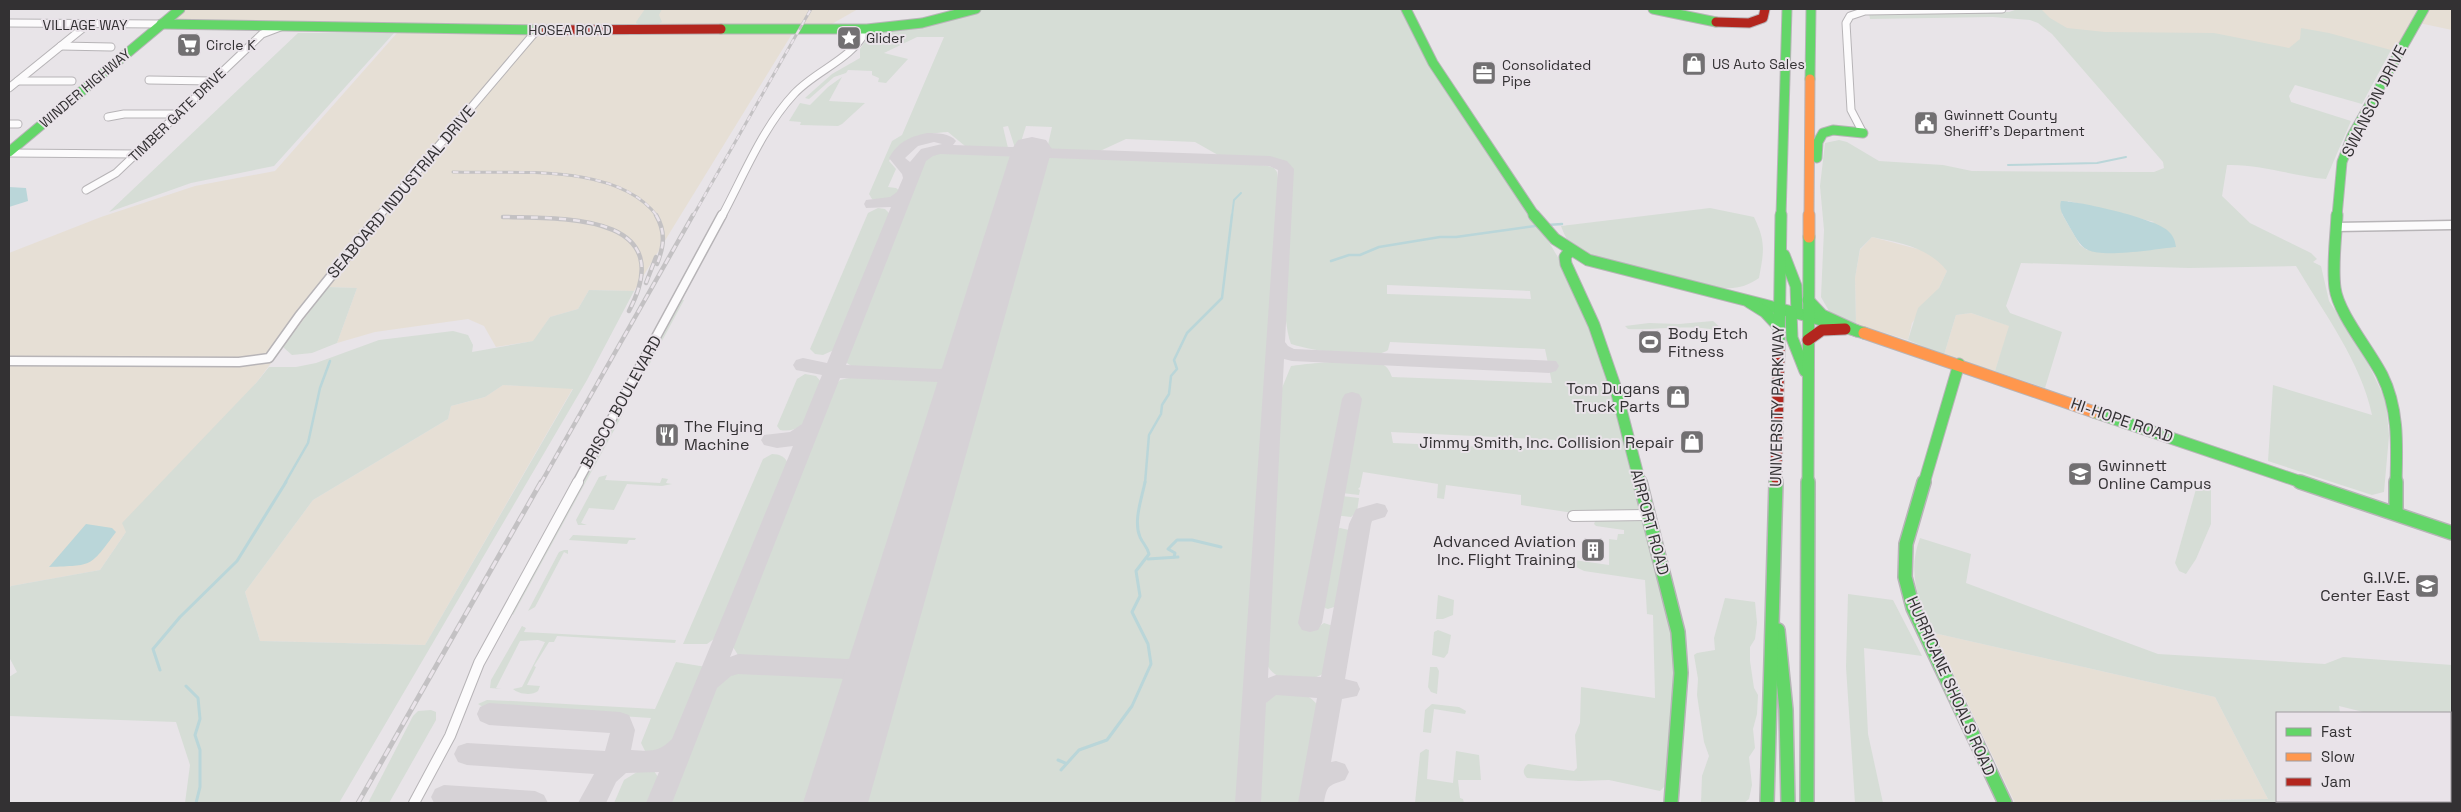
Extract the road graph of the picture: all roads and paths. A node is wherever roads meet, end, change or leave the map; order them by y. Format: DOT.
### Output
graph roads {
  1 [pos="180,9"];
  2 [pos="976,9"];
  3 [pos="1406,9"];
  4 [pos="1653,9"];
  5 [pos="1765,9"];
  6 [pos="1780,9"];
  7 [pos="1787,9"];
  8 [pos="1813,9"];
  9 [pos="2002,9"];
  10 [pos="2424,9"];
  11 [pos="1858,10"];
  12 [pos="10,24"];
  13 [pos="88,24"];
  14 [pos="161,24"];
  15 [pos="866,29"];
  16 [pos="261,30"];
  17 [pos="537,30"];
  18 [pos="61,46"];
  19 [pos="111,47"];
  20 [pos="1784,61"];
  21 [pos="18,80"];
  22 [pos="149,80"];
  23 [pos="72,81"];
  24 [pos="213,81"];
  25 [pos="9,88"];
  26 [pos="178,114"];
  27 [pos="108,117"];
  28 [pos="9,124"];
  29 [pos="18,124"];
  30 [pos="1863,134"];
  31 [pos="9,153"];
  32 [pos="136,154"];
  33 [pos="86,190"];
  34 [pos="1809,193"];
  35 [pos="2452,225"];
  36 [pos="2336,227"];
  37 [pos="1568,252"];
  38 [pos="1782,252"];
  39 [pos="1780,293"];
  40 [pos="1808,300"];
  41 [pos="1749,302"];
  42 [pos="1779,309"];
  43 [pos="1799,314"];
  44 [pos="1779,328"];
  45 [pos="1857,330"];
  46 [pos="1808,340"];
  47 [pos="9,361"];
  48 [pos="1959,364"];
  49 [pos="1808,379"];
  50 [pos="2396,513"];
  51 [pos="1647,515"];
  52 [pos="1573,516"];
  53 [pos="2452,533"];
  54 [pos="1772,601"];
  55 [pos="414,803"];
  56 [pos="1671,803"];
  57 [pos="1767,803"];
  58 [pos="1788,803"];
  59 [pos="1807,803"];
  60 [pos="2005,803"];
  1 -- 14 [label="main road, WINDER HIGHWAY"];
  2 -- 15 [label="main road, HOSEA ROAD"];
  3 -- 37 [label="main road"];
  4 -- 5 [label="main road"];
  6 -- 20 [label="main road"];
  7 -- 20 [label="main road, UNIVERSITY PARKWAY"];
  8 -- 34 [label="main road, UNIVERSITY PARKWAY"];
  9 -- 11 [label="street"];
  10 -- 36 [label="main road, SWANSON DRIVE"];
  11 -- 30 [label="street"];
  12 -- 13 [label="street, VILLAGE WAY"];
  13 -- 14 [label="street, VILLAGE WAY"];
  13 -- 18 [label="street"];
  14 -- 16 [label="main road, HOSEA ROAD"];
  14 -- 31 [label="main road, WINDER HIGHWAY"];
  15 -- 17 [label="main road, HOSEA ROAD"];
  15 -- 55 [label="street, BRISCO BOULEVARD"];
  16 -- 17 [label="main road, HOSEA ROAD"];
  16 -- 24 [label="street, TIMBER GATE DRIVE"];
  17 -- 47 [label="street, SEABOARD INDUSTRIAL DRIVE"];
  18 -- 19 [label="street"];
  18 -- 21 [label="street"];
  20 -- 38 [label="main road, UNIVERSITY PARKWAY"];
  21 -- 23 [label="street"];
  21 -- 25 [label="street"];
  22 -- 24 [label="street"];
  24 -- 26 [label="street, TIMBER GATE DRIVE"];
  26 -- 27 [label="street"];
  26 -- 32 [label="street, TIMBER GATE DRIVE"];
  28 -- 29 [label="street"];
  30 -- 34 [label="main road"];
  31 -- 32 [label="street"];
  32 -- 33 [label="street, TIMBER GATE DRIVE"];
  34 -- 40 [label="main road, UNIVERSITY PARKWAY"];
  35 -- 36 [label="street"];
  36 -- 50 [label="main road, SWANSON DRIVE"];
  37 -- 41 [label="main road"];
  37 -- 51 [label="main road, AIRPORT ROAD"];
  38 -- 39 [label="main road, UNIVERSITY PARKWAY"];
  38 -- 43 [label="main road"];
  39 -- 41 [label="main road"];
  39 -- 42 [label="main road, UNIVERSITY PARKWAY"];
  40 -- 43 [label="main road, UNIVERSITY PARKWAY"];
  40 -- 45 [label="main road"];
  41 -- 42 [label="main road"];
  41 -- 44 [label="main road"];
  42 -- 43 [label="main road"];
  42 -- 44 [label="main road, UNIVERSITY PARKWAY"];
  43 -- 45 [label="main road, HI-HOPE ROAD"];
  43 -- 46 [label="main road, UNIVERSITY PARKWAY"];
  43 -- 49 [label="main road"];
  44 -- 54 [label="main road, UNIVERSITY PARKWAY"];
  45 -- 46 [label="main road"];
  45 -- 48 [label="main road, HI-HOPE ROAD"];
  46 -- 49 [label="main road, UNIVERSITY PARKWAY"];
  48 -- 50 [label="main road, HI-HOPE ROAD"];
  48 -- 60 [label="main road, HURRICANE SHOALS ROAD"];
  49 -- 59 [label="main road, UNIVERSITY PARKWAY"];
  50 -- 53 [label="main road, HI-HOPE ROAD"];
  51 -- 52 [label="street"];
  51 -- 56 [label="main road, AIRPORT ROAD"];
  54 -- 57 [label="main road, UNIVERSITY PARKWAY"];
  54 -- 58 [label="main road"];
}
